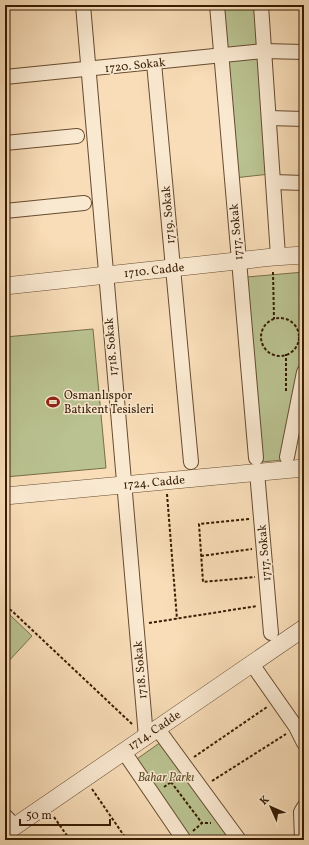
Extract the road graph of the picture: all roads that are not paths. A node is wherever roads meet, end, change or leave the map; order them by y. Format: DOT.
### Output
graph roads {
  1 [pos="83,5"];
  2 [pos="217,5"];
  3 [pos="261,5"];
  4 [pos="264,51"];
  5 [pos="304,52"];
  6 [pos="221,56"];
  7 [pos="154,63"];
  8 [pos="88,69"];
  9 [pos="5,77"];
  10 [pos="269,118"];
  11 [pos="304,119"];
  12 [pos="77,136"];
  13 [pos="5,143"];
  14 [pos="273,182"];
  15 [pos="304,183"];
  16 [pos="84,203"];
  17 [pos="5,211"];
  18 [pos="304,255"];
  19 [pos="276,256"];
  20 [pos="239,260"];
  21 [pos="173,268"];
  22 [pos="105,275"];
  23 [pos="5,286"];
  24 [pos="304,372"];
  25 [pos="287,457"];
  26 [pos="191,462"];
  27 [pos="256,465"];
  28 [pos="304,468"];
  29 [pos="123,485"];
  30 [pos="5,496"];
  31 [pos="304,628"];
  32 [pos="271,633"];
  33 [pos="252,664"];
  34 [pos="152,732"];
  35 [pos="304,743"];
  36 [pos="124,752"];
  37 [pos="304,807"];
  38 [pos="8,825"];
  39 [pos="184,840"];
  40 [pos="239,840"];
  41 [pos="302,840"];
  1 -- 8 [label="street, 1718. Sokak"];
  2 -- 6 [label="street, 1717. Sokak"];
  3 -- 4 [label="street"];
  4 -- 5 [label="street, 1720. Sokak"];
  4 -- 6 [label="street, 1720. Sokak"];
  4 -- 10 [label="street"];
  6 -- 7 [label="street, 1720. Sokak"];
  6 -- 20 [label="street, 1717. Sokak"];
  7 -- 8 [label="street, 1720. Sokak"];
  7 -- 21 [label="street, 1719. Sokak"];
  8 -- 9 [label="street, 1720. Sokak"];
  8 -- 22 [label="street, 1718. Sokak"];
  10 -- 11 [label="street"];
  10 -- 14 [label="street"];
  12 -- 13 [label="street"];
  14 -- 15 [label="street"];
  14 -- 19 [label="street"];
  16 -- 17 [label="street"];
  18 -- 19 [label="street, 1710. Cadde"];
  19 -- 20 [label="street, 1710. Cadde"];
  20 -- 21 [label="street, 1710. Cadde"];
  20 -- 27 [label="street, 1717. Sokak"];
  21 -- 22 [label="street, 1710. Cadde"];
  21 -- 26 [label="street, 1719. Sokak"];
  22 -- 23 [label="street, 1710. Cadde"];
  22 -- 29 [label="street, 1718. Sokak"];
  24 -- 25 [label="street"];
  27 -- 28 [label="street, 1724. Cadde"];
  27 -- 29 [label="street, 1724. Cadde"];
  27 -- 32 [label="street, 1717. Sokak"];
  29 -- 30 [label="street, 1724. Cadde"];
  29 -- 34 [label="street, 1718. Sokak"];
  31 -- 33 [label="street, 1714. Cadde"];
  33 -- 34 [label="street, 1714. Cadde"];
  33 -- 35 [label="street"];
  34 -- 36 [label="street, 1714. Cadde"];
  34 -- 40 [label="street"];
  36 -- 38 [label="street, 1714. Cadde"];
  36 -- 39 [label="street"];
  37 -- 41 [label="street"];
}
